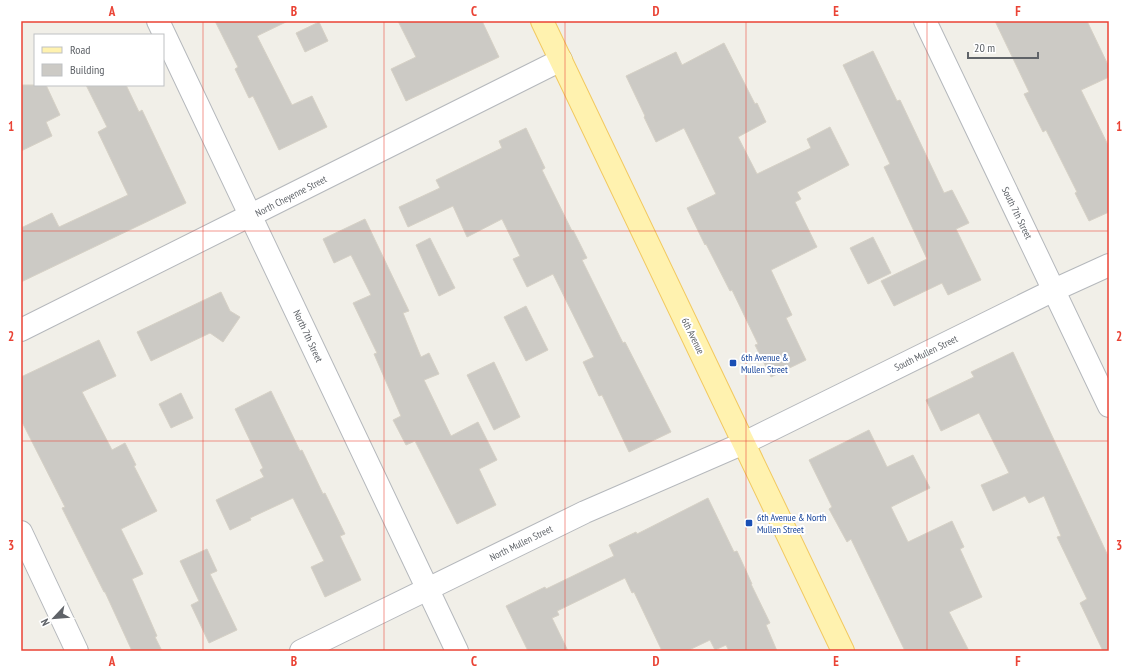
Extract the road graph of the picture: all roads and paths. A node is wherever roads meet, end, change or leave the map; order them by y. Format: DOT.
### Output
graph roads {
  1 [pos="158,21"];
  2 [pos="542,21"];
  3 [pos="924,21"];
  4 [pos="561,60"];
  5 [pos="251,216"];
  6 [pos="1109,265"];
  7 [pos="1054,290"];
  8 [pos="21,330"];
  9 [pos="1109,406"];
  10 [pos="744,443"];
  11 [pos="21,532"];
  12 [pos="428,589"];
  13 [pos="77,651"];
  14 [pos="301,651"];
  15 [pos="457,651"];
  16 [pos="843,651"];
  1 -- 5 [label="street, North 7th Street"];
  2 -- 4 [label="main road, 6th Avenue"];
  3 -- 7 [label="street, South 7th Street"];
  4 -- 5 [label="street, North Cheyenne Street"];
  4 -- 10 [label="main road, 6th Avenue"];
  5 -- 8 [label="street, North Cheyenne Street"];
  5 -- 12 [label="street, North 7th Street"];
  6 -- 7 [label="street, South Mullen Street"];
  7 -- 9 [label="street, South 7th Street"];
  7 -- 10 [label="street, South Mullen Street"];
  10 -- 12 [label="street, North Mullen Street"];
  10 -- 16 [label="main road, 6th Avenue"];
  11 -- 13 [label="street"];
  12 -- 14 [label="street, North Mullen Street"];
  12 -- 15 [label="street, North 7th Street"];
}
